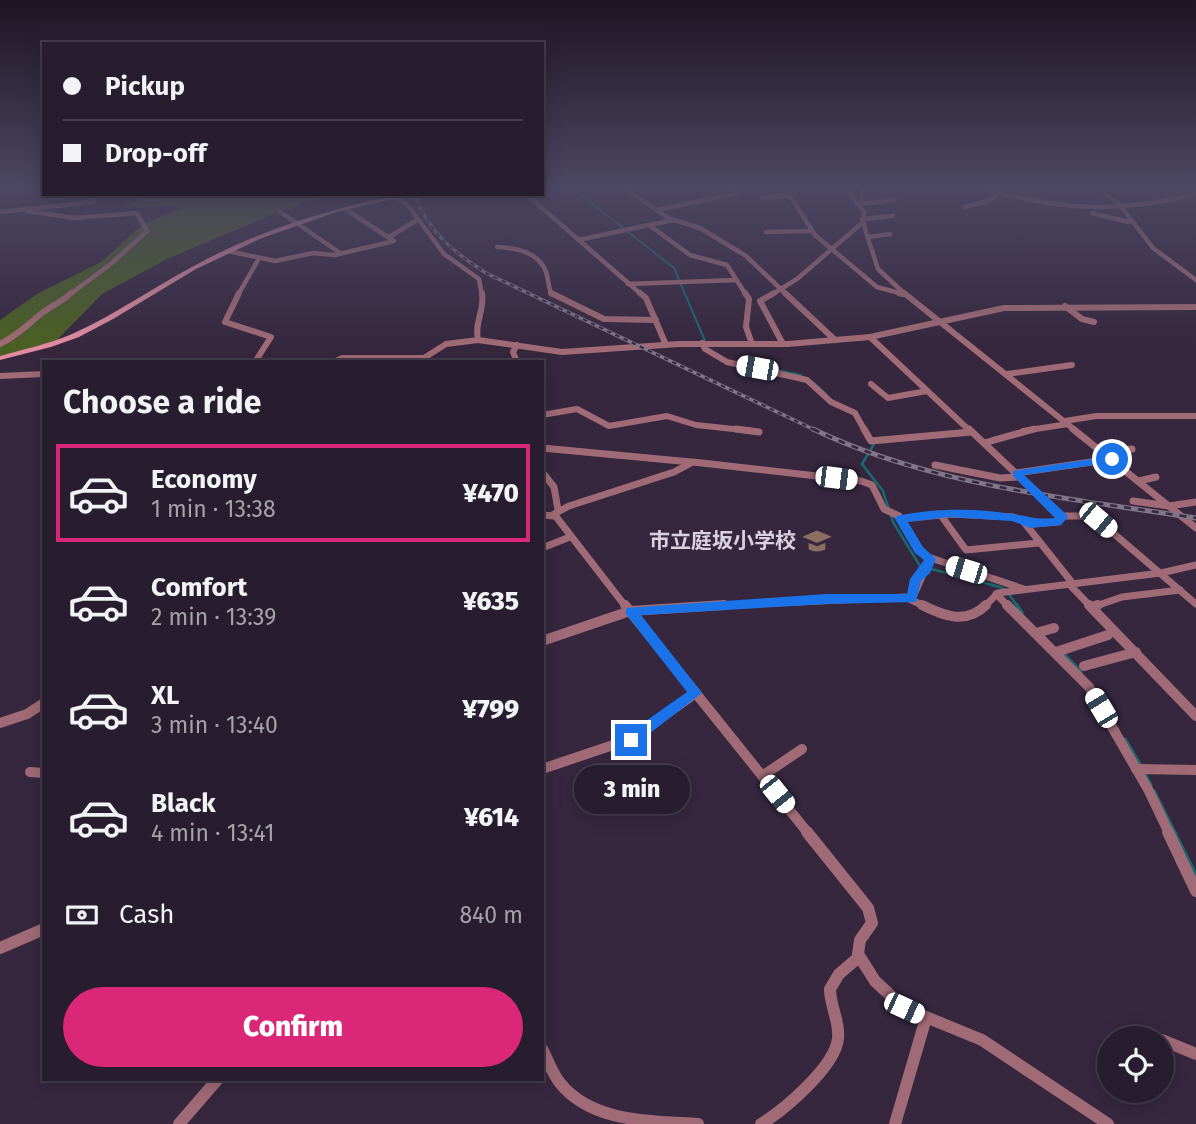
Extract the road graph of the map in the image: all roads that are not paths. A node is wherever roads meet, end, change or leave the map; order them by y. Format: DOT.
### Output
graph roads {
  1 [pos="135,240"];
  2 [pos="254,240"];
  3 [pos="322,240"];
  4 [pos="393,240"];
  5 [pos="433,240"];
  6 [pos="578,240"];
  7 [pos="670,240"];
  8 [pos="721,240"];
  9 [pos="823,240"];
  10 [pos="840,240"];
  11 [pos="869,240"];
  12 [pos="1146,240"];
  13 [pos="496,247"];
  14 [pos="832,248"];
  15 [pos="228,251"];
  16 [pos="340,253"];
  17 [pos="258,260"];
  18 [pos="736,280"];
  19 [pos="1196,280"];
  20 [pos="628,284"];
  21 [pos="780,291"];
  22 [pos="903,294"];
  23 [pos="749,300"];
  24 [pos="759,302"];
  25 [pos="1065,306"];
  26 [pos="1196,307"];
  27 [pos="656,320"];
  28 [pos="940,320"];
  29 [pos="1094,321"];
  30 [pos="870,337"];
  31 [pos="478,340"];
  32 [pos="835,340"];
  33 [pos="702,343"];
  34 [pos="0,344"];
  35 [pos="752,344"];
  36 [pos="783,344"];
  37 [pos="517,345"];
  38 [pos="666,345"];
  39 [pos="0,358"];
  40 [pos="257,360"];
  41 [pos="338,360"];
  42 [pos="516,360"];
  43 [pos="1072,365"];
  44 [pos="42,374"];
  45 [pos="1007,374"];
  46 [pos="0,376"];
  47 [pos="871,384"];
  48 [pos="927,391"];
  49 [pos="544,415"];
  50 [pos="1196,416"];
  51 [pos="1067,423"];
  52 [pos="759,432"];
  53 [pos="971,432"];
  54 [pos="984,443"];
  55 [pos="544,448"];
  56 [pos="1132,449"];
  57 [pos="1103,452"];
  58 [pos="1112,459"];
  59 [pos="691,462"];
  60 [pos="935,465"];
  61 [pos="544,474"];
  62 [pos="1018,475"];
  63 [pos="1156,477"];
  64 [pos="1139,481"];
  65 [pos="1133,500"];
  66 [pos="1196,502"];
  67 [pos="1169,506"];
  68 [pos="556,513"];
  69 [pos="940,514"];
  70 [pos="544,515"];
  71 [pos="1063,517"];
  72 [pos="901,519"];
  73 [pos="1023,521"];
  74 [pos="1196,528"];
  75 [pos="570,537"];
  76 [pos="1039,543"];
  77 [pos="544,547"];
  78 [pos="928,564"];
  79 [pos="1196,565"];
  80 [pos="1161,573"];
  81 [pos="1072,585"];
  82 [pos="1024,589"];
  83 [pos="1180,590"];
  84 [pos="1002,592"];
  85 [pos="912,599"];
  86 [pos="1196,604"];
  87 [pos="1093,607"];
  88 [pos="630,611"];
  89 [pos="1054,628"];
  90 [pos="1036,633"];
  91 [pos="1108,635"];
  92 [pos="544,640"];
  93 [pos="1056,652"];
  94 [pos="1136,652"];
  95 [pos="1084,666"];
  96 [pos="696,693"];
  97 [pos="42,704"];
  98 [pos="1196,716"];
  99 [pos="0,723"];
  100 [pos="802,749"];
  101 [pos="544,768"];
  102 [pos="1136,769"];
  103 [pos="1196,770"];
  104 [pos="30,772"];
  105 [pos="42,773"];
  106 [pos="762,776"];
  107 [pos="1196,891"];
  108 [pos="42,930"];
  109 [pos="0,948"];
  110 [pos="859,957"];
  111 [pos="926,1018"];
  112 [pos="1174,1045"];
  113 [pos="544,1053"];
  114 [pos="1196,1054"];
  115 [pos="216,1081"];
  116 [pos="179,1124"];
  117 [pos="698,1124"];
  118 [pos="761,1124"];
  119 [pos="895,1124"];
  120 [pos="1108,1124"];
  1 -- 34 [label="street"];
  2 -- 15 [label="street"];
  3 -- 16 [label="street"];
  4 -- 16 [label="street"];
  5 -- 31 [label="street"];
  6 -- 20 [label="street"];
  7 -- 18 [label="street"];
  8 -- 21 [label="street"];
  9 -- 14 [label="street"];
  10 -- 14 [label="street"];
  11 -- 22 [label="street"];
  12 -- 19 [label="street"];
  13 -- 27 [label="street"];
  14 -- 21 [label="street"];
  14 -- 22 [label="street"];
  15 -- 17 [label="street"];
  15 -- 39 [label="street"];
  16 -- 17 [label="street"];
  17 -- 40 [label="street"];
  18 -- 20 [label="street"];
  18 -- 23 [label="street"];
  20 -- 27 [label="street"];
  21 -- 24 [label="street"];
  21 -- 32 [label="street"];
  22 -- 28 [label="street"];
  23 -- 24 [label="street"];
  23 -- 35 [label="street"];
  24 -- 36 [label="street"];
  25 -- 26 [label="street"];
  25 -- 28 [label="street"];
  25 -- 29 [label="street"];
  27 -- 38 [label="street"];
  28 -- 30 [label="street"];
  28 -- 45 [label="street"];
  30 -- 32 [label="street"];
  30 -- 48 [label="street"];
  31 -- 37 [label="street"];
  31 -- 41 [label="street"];
  32 -- 36 [label="street"];
  33 -- 35 [label="street"];
  33 -- 38 [label="street"];
  33 -- 53 [label="street"];
  35 -- 36 [label="street"];
  37 -- 38 [label="street"];
  37 -- 42 [label="street"];
  43 -- 45 [label="street"];
  44 -- 46 [label="street"];
  45 -- 51 [label="street"];
  47 -- 48 [label="street"];
  48 -- 53 [label="street"];
  49 -- 52 [label="street"];
  50 -- 51 [label="street"];
  51 -- 54 [label="street"];
  51 -- 57 [label="street"];
  53 -- 54 [label="street"];
  54 -- 62 [label="street"];
  55 -- 59 [label="street"];
  56 -- 57 [label="street"];
  57 -- 58 [label="street"];
  58 -- 62 [label="street"];
  58 -- 64 [label="street"];
  59 -- 68 [label="street"];
  59 -- 72 [label="street"];
  60 -- 62 [label="street"];
  61 -- 68 [label="street"];
  62 -- 71 [label="street"];
  63 -- 64 [label="street"];
  64 -- 67 [label="street"];
  65 -- 67 [label="street"];
  66 -- 67 [label="street"];
  67 -- 74 [label="street"];
  68 -- 70 [label="street"];
  68 -- 75 [label="street"];
  69 -- 72 [label="street"];
  69 -- 73 [label="street"];
  69 -- 76 [label="street"];
  71 -- 73 [label="street"];
  71 -- 80 [label="street"];
  72 -- 78 [label="street"];
  73 -- 76 [label="street"];
  75 -- 77 [label="street"];
  75 -- 88 [label="street"];
  76 -- 81 [label="street"];
  78 -- 82 [label="street"];
  78 -- 85 [label="street"];
  79 -- 80 [label="street"];
  80 -- 81 [label="street"];
  80 -- 83 [label="street"];
  81 -- 82 [label="street"];
  81 -- 87 [label="street"];
  82 -- 84 [label="street"];
  83 -- 86 [label="street"];
  83 -- 87 [label="street"];
  84 -- 85 [label="street"];
  84 -- 90 [label="street"];
  85 -- 88 [label="street"];
  87 -- 94 [label="street"];
  88 -- 92 [label="street"];
  88 -- 96 [label="street"];
  89 -- 90 [label="street"];
  90 -- 93 [label="street"];
  91 -- 93 [label="street"];
  93 -- 102 [label="street"];
  94 -- 95 [label="street"];
  94 -- 98 [label="street"];
  96 -- 101 [label="street"];
  96 -- 106 [label="street"];
  97 -- 99 [label="street"];
  100 -- 106 [label="street"];
  102 -- 103 [label="street"];
  102 -- 107 [label="street"];
  104 -- 105 [label="street"];
  106 -- 110 [label="street"];
  108 -- 109 [label="street"];
  110 -- 111 [label="street"];
  110 -- 118 [label="street"];
  111 -- 119 [label="street"];
  111 -- 120 [label="street"];
  112 -- 114 [label="street"];
  113 -- 117 [label="street"];
  115 -- 116 [label="street"];
}
